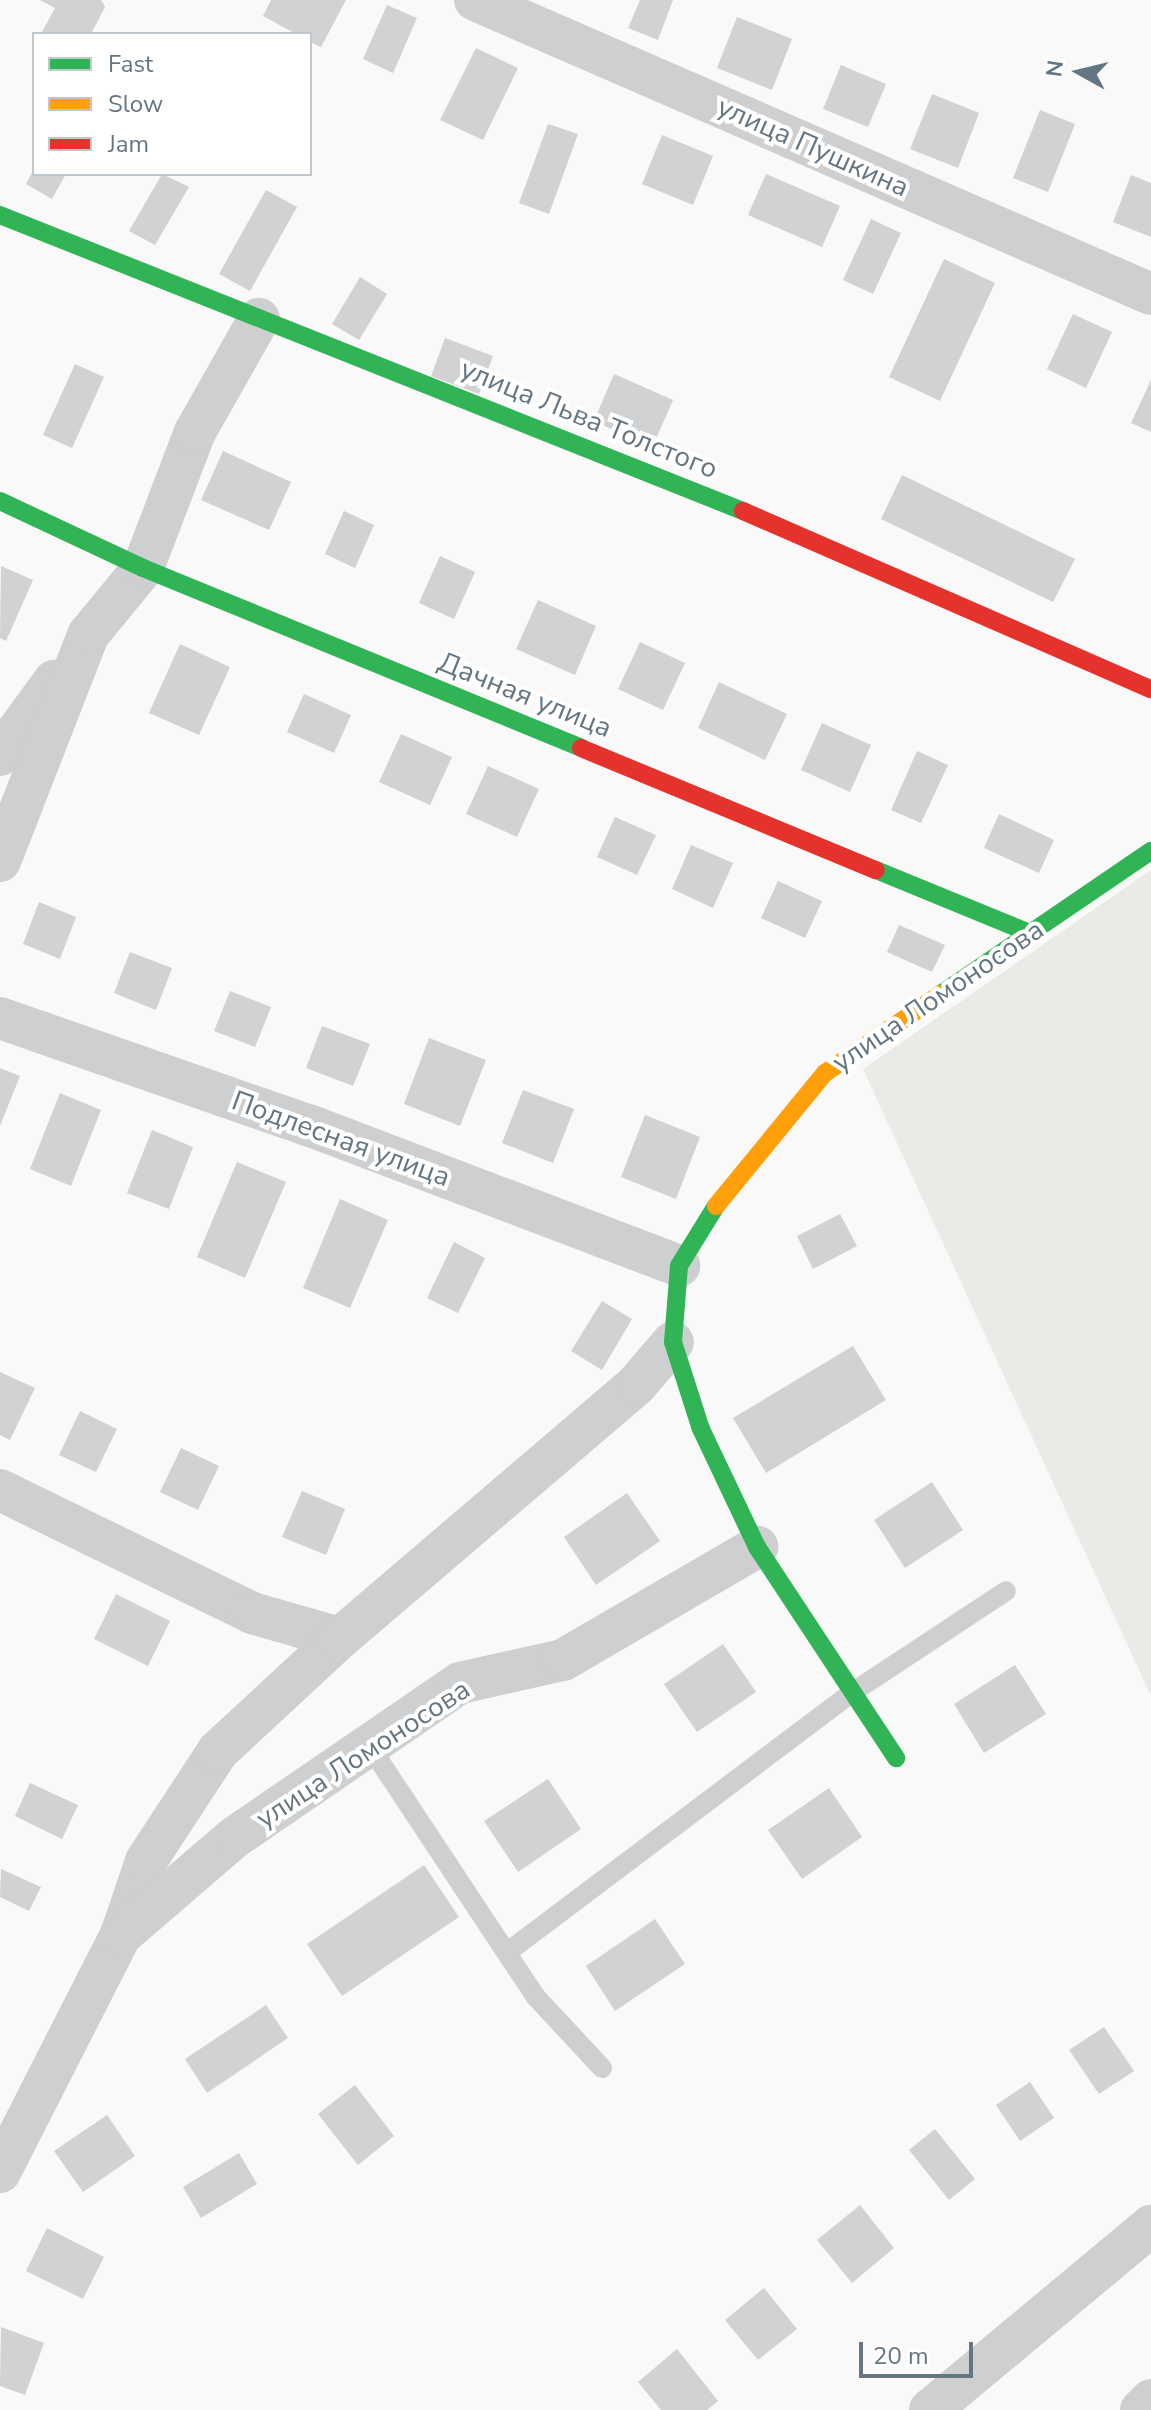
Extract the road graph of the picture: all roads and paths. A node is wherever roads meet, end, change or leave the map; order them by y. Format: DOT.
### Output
graph roads {
  1 [pos="475,0"];
  2 [pos="0,215"];
  3 [pos="1151,294"];
  4 [pos="259,319"];
  5 [pos="0,501"];
  6 [pos="143,568"];
  7 [pos="88,635"];
  8 [pos="1151,689"];
  9 [pos="0,755"];
  10 [pos="1151,851"];
  11 [pos="0,861"];
  12 [pos="1032,934"];
  13 [pos="0,1018"];
  14 [pos="679,1266"];
  15 [pos="673,1342"];
  16 [pos="0,1490"];
  17 [pos="757,1547"];
  18 [pos="1006,1591"];
  19 [pos="340,1638"];
  20 [pos="853,1692"];
  21 [pos="369,1745"];
  22 [pos="896,1758"];
  23 [pos="121,1935"];
  24 [pos="509,1951"];
  25 [pos="602,2068"];
  26 [pos="0,2172"];
  27 [pos="1151,2226"];
  28 [pos="1151,2400"];
  29 [pos="930,2410"];
  30 [pos="1141,2410"];
  1 -- 3 [label="street, улица Пушкина"];
  2 -- 4 [label="street, улица Льва Толстого"];
  4 -- 6 [label="street"];
  4 -- 8 [label="street, улица Льва Толстого"];
  5 -- 6 [label="street, Дачная улица"];
  6 -- 7 [label="street"];
  6 -- 12 [label="street, Дачная улица"];
  7 -- 9 [label="street"];
  7 -- 11 [label="street"];
  10 -- 12 [label="street, улица Ломоносова"];
  12 -- 14 [label="street, улица Ломоносова"];
  13 -- 14 [label="street, Подлесная улица"];
  14 -- 15 [label="street, улица Ломоносова"];
  15 -- 17 [label="street, улица Ломоносова"];
  15 -- 19 [label="street"];
  16 -- 19 [label="street"];
  17 -- 20 [label="street"];
  17 -- 21 [label="street, улица Ломоносова"];
  18 -- 20 [label="lane"];
  19 -- 23 [label="street"];
  20 -- 22 [label="street"];
  20 -- 24 [label="lane"];
  21 -- 23 [label="street, улица Ломоносова"];
  21 -- 24 [label="lane"];
  23 -- 26 [label="street, улица Ломоносова"];
  24 -- 25 [label="lane"];
  27 -- 29 [label="street"];
  28 -- 30 [label="street"];
}
